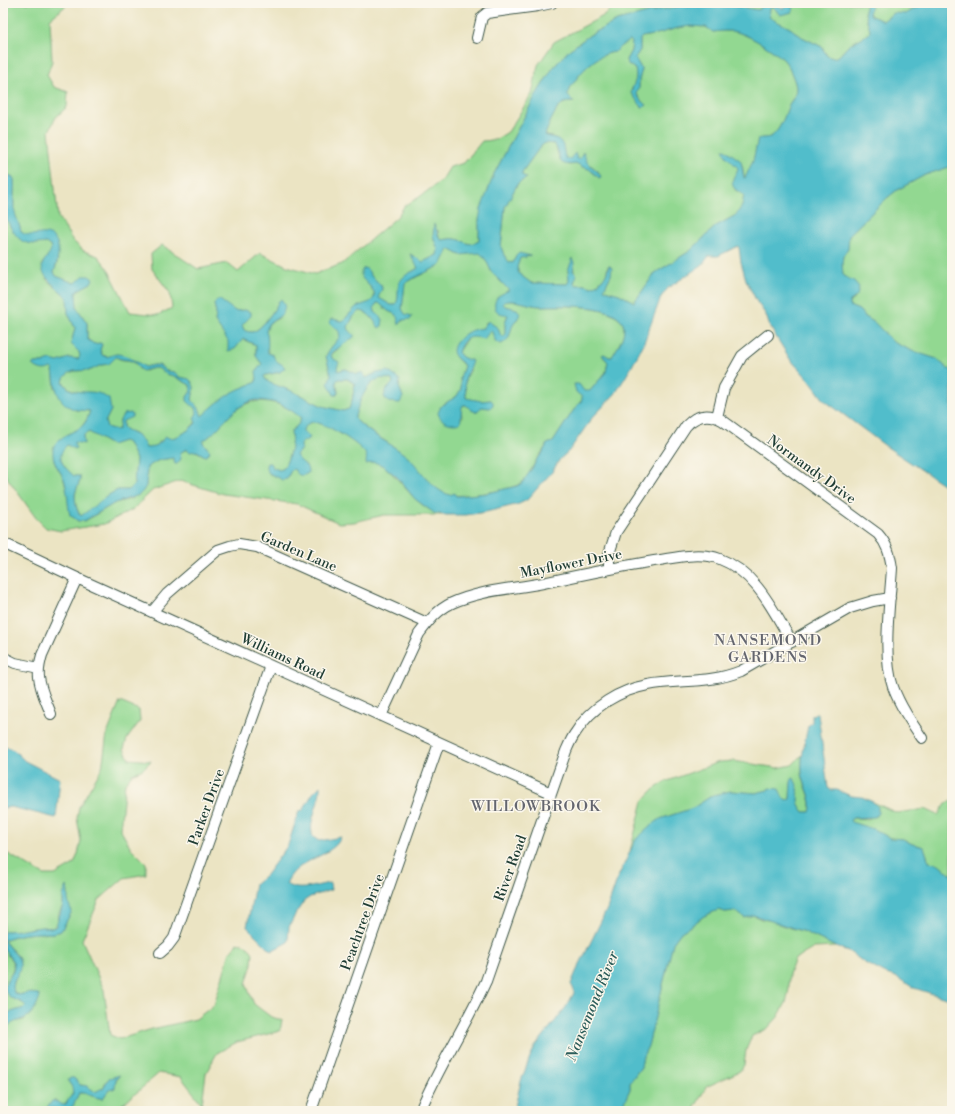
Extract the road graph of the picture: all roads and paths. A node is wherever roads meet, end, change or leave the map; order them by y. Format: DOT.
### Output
graph roads {
  1 [pos="552,3"];
  2 [pos="477,38"];
  3 [pos="768,335"];
  4 [pos="717,417"];
  5 [pos="3,543"];
  6 [pos="609,569"];
  7 [pos="78,578"];
  8 [pos="890,598"];
  9 [pos="152,612"];
  10 [pos="428,623"];
  11 [pos="792,642"];
  12 [pos="3,657"];
  13 [pos="271,666"];
  14 [pos="39,668"];
  15 [pos="51,714"];
  16 [pos="381,716"];
  17 [pos="922,738"];
  18 [pos="440,743"];
  19 [pos="552,793"];
  20 [pos="160,953"];
  21 [pos="311,1111"];
  22 [pos="420,1111"];
  1 -- 2 [label="street"];
  3 -- 4 [label="street"];
  4 -- 6 [label="street"];
  4 -- 8 [label="street, Normandy Drive"];
  5 -- 7 [label="street, Williams Road"];
  6 -- 10 [label="street, Mayflower Drive"];
  6 -- 11 [label="street, Mayflower Drive"];
  7 -- 9 [label="street, Williams Road"];
  7 -- 14 [label="street"];
  8 -- 11 [label="street, River Road"];
  8 -- 17 [label="street, Normandy Drive"];
  9 -- 10 [label="street, Garden Lane"];
  9 -- 13 [label="street, Williams Road"];
  10 -- 16 [label="street, Mayflower Drive"];
  11 -- 19 [label="street, River Road"];
  12 -- 14 [label="street"];
  13 -- 16 [label="street, Williams Road"];
  13 -- 20 [label="street, Parker Drive"];
  14 -- 15 [label="street"];
  16 -- 18 [label="street, Williams Road"];
  18 -- 19 [label="street, Williams Road"];
  18 -- 21 [label="street, Peachtree Drive"];
  19 -- 22 [label="street, River Road"];
}
